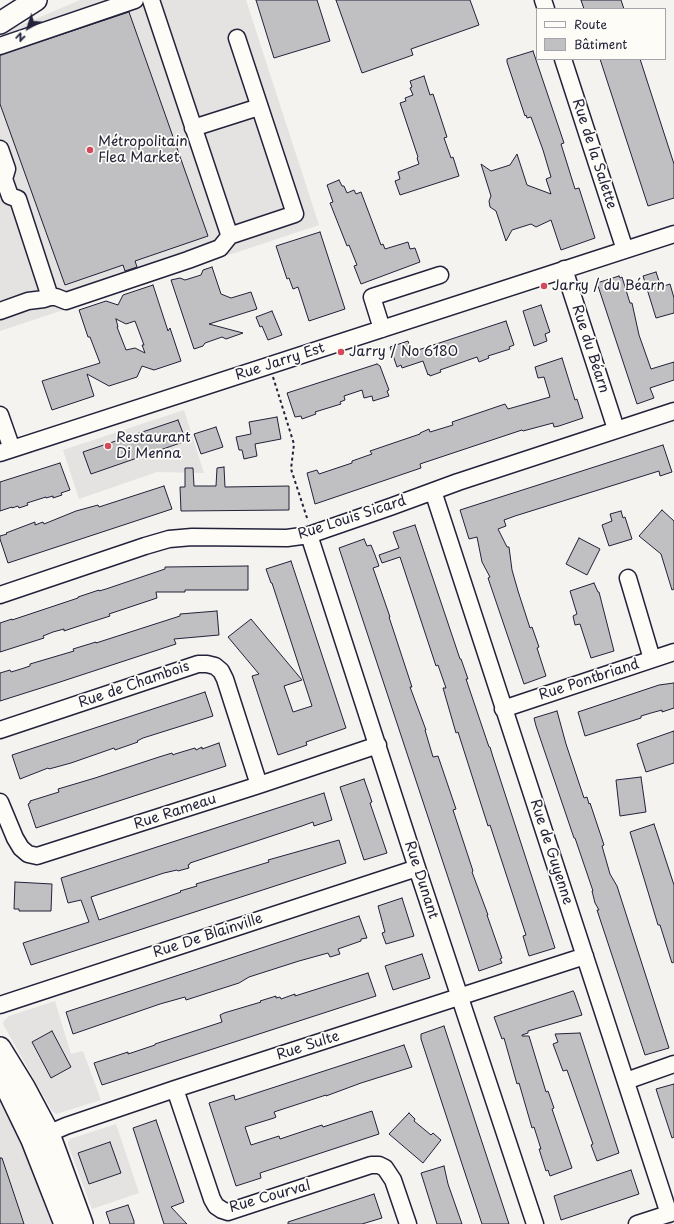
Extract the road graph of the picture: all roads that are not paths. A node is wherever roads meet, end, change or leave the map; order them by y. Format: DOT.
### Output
graph roads {
  1 [pos="36,0"];
  2 [pos="135,0"];
  3 [pos="151,0"];
  4 [pos="5,19"];
  5 [pos="237,38"];
  6 [pos="0,46"];
  7 [pos="563,60"];
  8 [pos="259,106"];
  9 [pos="193,128"];
  10 [pos="0,149"];
  11 [pos="9,188"];
  12 [pos="674,234"];
  13 [pos="229,236"];
  14 [pos="625,250"];
  15 [pos="564,269"];
  16 [pos="440,275"];
  17 [pos="50,297"];
  18 [pos="0,311"];
  19 [pos="382,329"];
  20 [pos="674,411"];
  21 [pos="0,415"];
  22 [pos="616,429"];
  23 [pos="6,451"];
  24 [pos="433,491"];
  25 [pos="311,534"];
  26 [pos="628,578"];
  27 [pos="0,595"];
  28 [pos="674,652"];
  29 [pos="652,659"];
  30 [pos="503,708"];
  31 [pos="0,730"];
  32 [pos="378,745"];
  33 [pos="259,785"];
  34 [pos="0,802"];
  35 [pos="417,868"];
  36 [pos="585,956"];
  37 [pos="460,996"];
  38 [pos="0,1005"];
  39 [pos="0,1048"];
  40 [pos="674,1064"];
  41 [pos="0,1074"];
  42 [pos="626,1080"];
  43 [pos="176,1089"];
  44 [pos="41,1137"];
  45 [pos="672,1213"];
  46 [pos="65,1224"];
  47 [pos="82,1224"];
  48 [pos="408,1224"];
  49 [pos="535,1224"];
  50 [pos="637,1224"];
  1 -- 4 [label="main road"];
  2 -- 6 [label="street"];
  3 -- 9 [label="street"];
  5 -- 8 [label="street"];
  7 -- 14 [label="street, Rue de la Salette"];
  8 -- 9 [label="street"];
  8 -- 13 [label="street"];
  9 -- 13 [label="street"];
  10 -- 11 [label="street"];
  11 -- 17 [label="street"];
  12 -- 14 [label="street, Rue Jarry Est"];
  13 -- 17 [label="street"];
  14 -- 15 [label="street, Rue Jarry Est"];
  15 -- 19 [label="street, Rue Jarry Est"];
  15 -- 22 [label="street, Rue du Béarn"];
  16 -- 19 [label="street"];
  17 -- 18 [label="street"];
  19 -- 23 [label="street, Rue Jarry Est"];
  20 -- 22 [label="street, Rue Louis Sicard"];
  21 -- 23 [label="street"];
  22 -- 24 [label="street, Rue Louis Sicard"];
  24 -- 25 [label="street, Rue Louis Sicard"];
  24 -- 30 [label="street, Rue de Guyenne"];
  25 -- 27 [label="street, Rue Louis Sicard"];
  25 -- 32 [label="street, Rue Dunant"];
  26 -- 29 [label="street"];
  28 -- 29 [label="street, Rue Pontbriand"];
  29 -- 30 [label="street, Rue Pontbriand"];
  30 -- 36 [label="street, Rue de Guyenne"];
  31 -- 33 [label="street, Rue de Chambois"];
  32 -- 33 [label="street, Rue Rameau"];
  32 -- 35 [label="street, Rue Dunant"];
  33 -- 34 [label="street, Rue Rameau"];
  35 -- 37 [label="street, Rue Dunant"];
  35 -- 38 [label="street, Rue De Blainville"];
  36 -- 37 [label="street, Rue Sulte"];
  36 -- 42 [label="street, Rue de Guyenne"];
  37 -- 43 [label="street, Rue Sulte"];
  37 -- 49 [label="street, Rue Dunant"];
  39 -- 44 [label="main road"];
  40 -- 42 [label="street"];
  41 -- 44 [label="main road"];
  42 -- 45 [label="street, Rue de Guyenne"];
  43 -- 44 [label="street, Rue Sulte"];
  43 -- 48 [label="street, Rue Courval"];
  44 -- 46 [label="main road"];
  44 -- 47 [label="main road"];
  45 -- 50 [label="street"];
}
